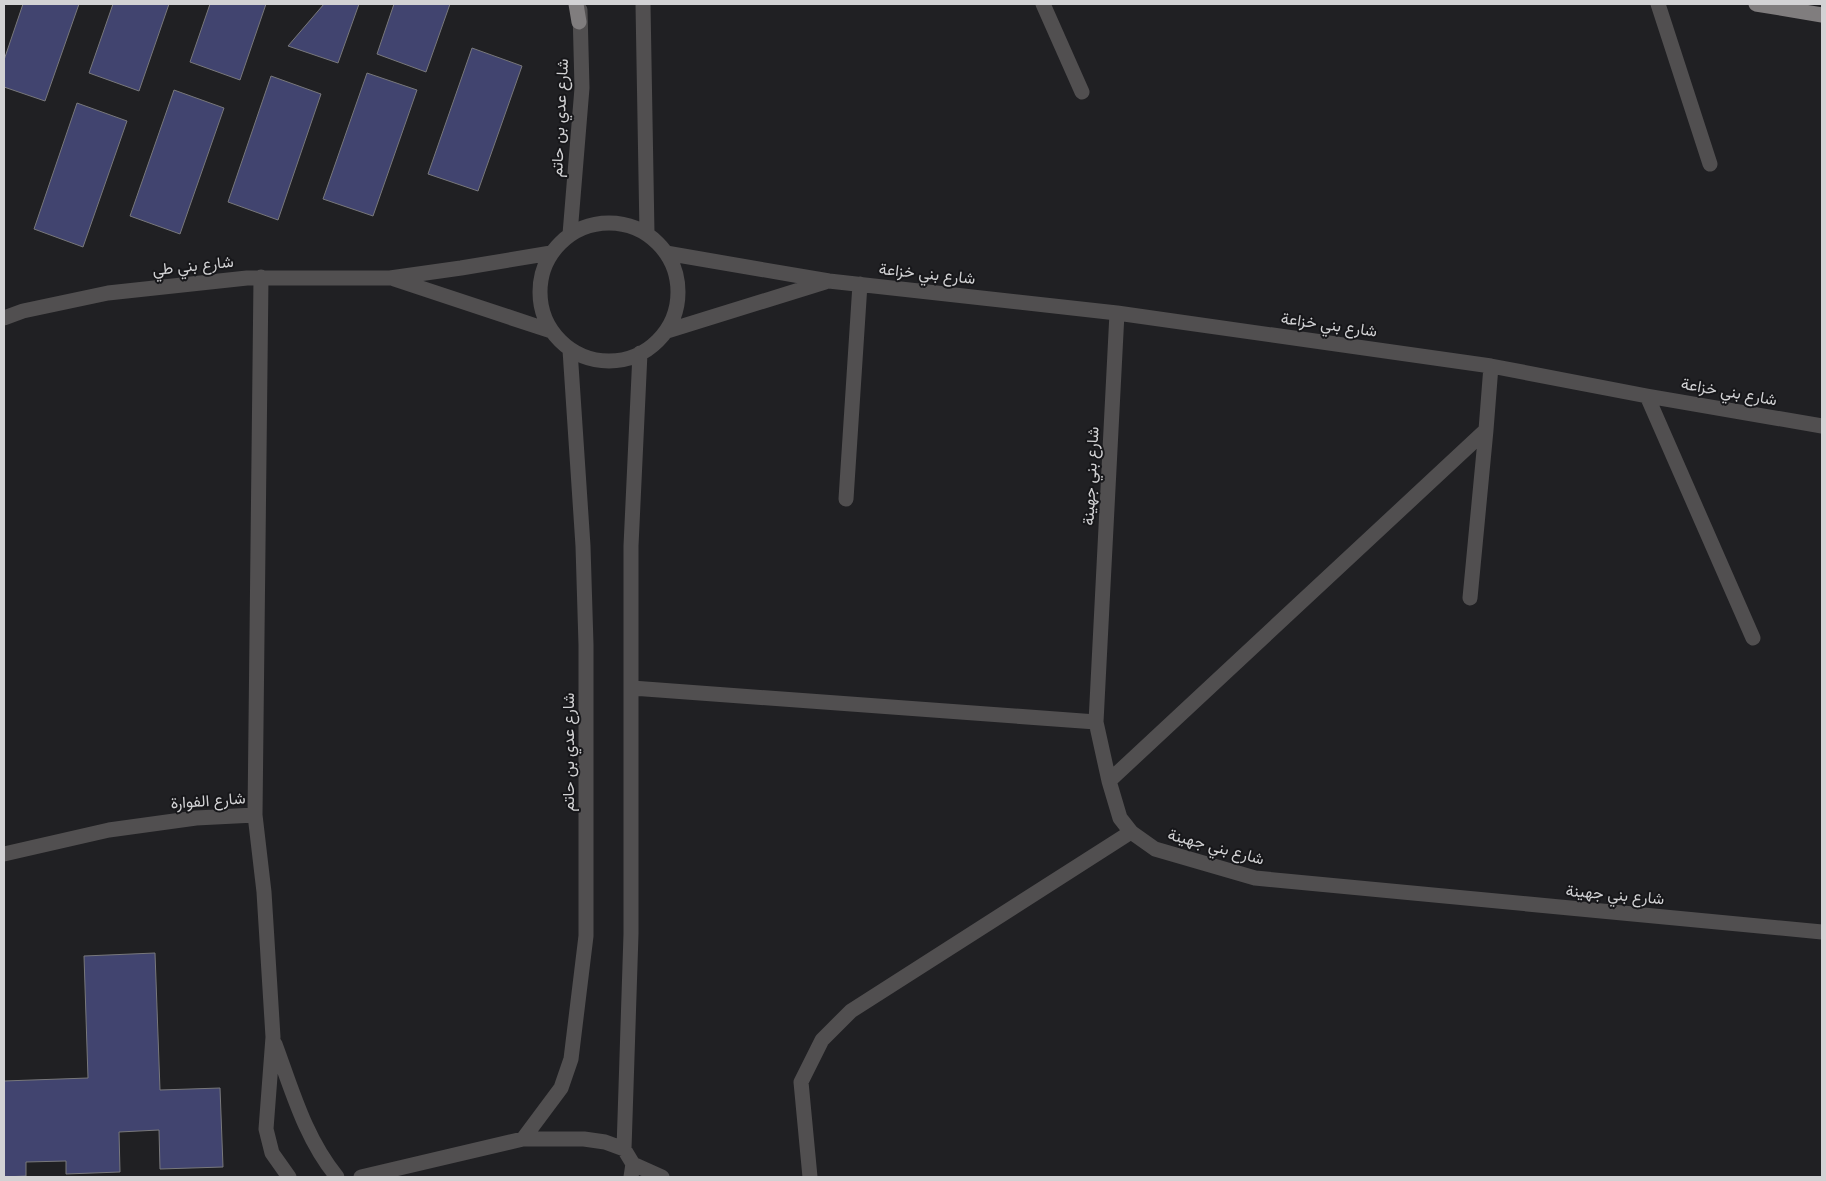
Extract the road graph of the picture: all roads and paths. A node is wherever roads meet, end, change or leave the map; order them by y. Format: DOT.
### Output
graph roads {
  1 [pos="576,4"];
  2 [pos="580,4"];
  3 [pos="643,4"];
  4 [pos="1043,4"];
  5 [pos="1658,4"];
  6 [pos="1756,4"];
  7 [pos="1822,15"];
  8 [pos="579,22"];
  9 [pos="1082,92"];
  10 [pos="1710,164"];
  11 [pos="570,234"];
  12 [pos="647,234"];
  13 [pos="551,253"];
  14 [pos="666,253"];
  15 [pos="261,277"];
  16 [pos="390,278"];
  17 [pos="828,280"];
  18 [pos="860,284"];
  19 [pos="1117,312"];
  20 [pos="4,318"];
  21 [pos="551,331"];
  22 [pos="667,331"];
  23 [pos="570,350"];
  24 [pos="640,353"];
  25 [pos="1491,366"];
  26 [pos="1647,396"];
  27 [pos="1822,426"];
  28 [pos="1486,430"];
  29 [pos="846,499"];
  30 [pos="1470,598"];
  31 [pos="1753,638"];
  32 [pos="632,688"];
  33 [pos="1096,722"];
  34 [pos="1108,781"];
  35 [pos="255,815"];
  36 [pos="1131,832"];
  37 [pos="4,854"];
  38 [pos="1822,932"];
  39 [pos="272,1037"];
  40 [pos="523,1139"];
  41 [pos="624,1149"];
  42 [pos="632,1171"];
  43 [pos="289,1177"];
  44 [pos="337,1177"];
  45 [pos="361,1177"];
  46 [pos="662,1177"];
  47 [pos="810,1177"];
  1 -- 8 [label="main road"];
  2 -- 8 [label="street, شارع عدي بن حاتم"];
  3 -- 12 [label="street"];
  4 -- 9 [label="street"];
  5 -- 10 [label="street"];
  6 -- 7 [label="main road"];
  8 -- 11 [label="street, شارع عدي بن حاتم"];
  11 -- 12 [label="street"];
  11 -- 13 [label="street"];
  12 -- 14 [label="street"];
  13 -- 16 [label="street, شارع بني طي"];
  13 -- 21 [label="street"];
  14 -- 17 [label="street, شارع بني خزاعة"];
  14 -- 22 [label="street"];
  15 -- 16 [label="street, شارع بني طي"];
  15 -- 20 [label="street, شارع بني طي"];
  15 -- 35 [label="street"];
  16 -- 21 [label="street, شارع بني طي"];
  17 -- 18 [label="street, شارع بني خزاعة"];
  17 -- 22 [label="street, شارع بني خزاعة"];
  18 -- 19 [label="street, شارع بني خزاعة"];
  18 -- 29 [label="street"];
  19 -- 25 [label="street, شارع بني خزاعة"];
  19 -- 33 [label="street, شارع بني جهينة"];
  21 -- 23 [label="street"];
  22 -- 24 [label="street"];
  23 -- 24 [label="street"];
  23 -- 40 [label="street, شارع عدي بن حاتم"];
  24 -- 32 [label="street"];
  25 -- 26 [label="street, شارع بني خزاعة"];
  25 -- 28 [label="street"];
  26 -- 27 [label="street, شارع بني خزاعة"];
  26 -- 31 [label="street"];
  28 -- 30 [label="street"];
  28 -- 34 [label="street"];
  32 -- 33 [label="street"];
  32 -- 41 [label="street"];
  33 -- 34 [label="street, شارع بني جهينة"];
  34 -- 36 [label="street, شارع بني جهينة"];
  35 -- 37 [label="street, شارع الفوارة"];
  35 -- 39 [label="street, شارع الفوارة"];
  36 -- 38 [label="street, شارع بني جهينة"];
  36 -- 47 [label="street"];
  39 -- 43 [label="street, شارع الفوارة"];
  39 -- 44 [label="street, شارع الفوارة"];
  40 -- 41 [label="street"];
  40 -- 45 [label="street"];
  41 -- 42 [label="street"];
  42 -- 46 [label="street"];
}
